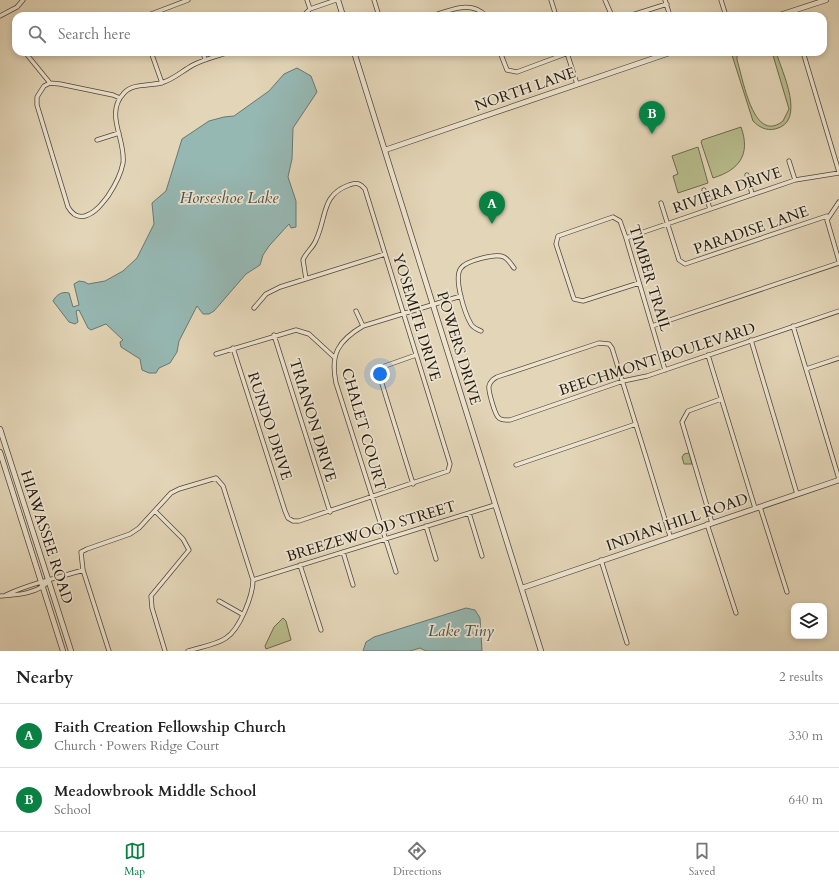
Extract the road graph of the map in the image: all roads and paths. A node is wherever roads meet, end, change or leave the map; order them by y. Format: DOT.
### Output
graph roads {
  1 [pos="23,0"];
  2 [pos="188,0"];
  3 [pos="307,0"];
  4 [pos="337,0"];
  5 [pos="374,0"];
  6 [pos="551,0"];
  7 [pos="605,0"];
  8 [pos="721,0"];
  9 [pos="826,0"];
  10 [pos="666,2"];
  11 [pos="815,2"];
  12 [pos="310,9"];
  13 [pos="156,12"];
  14 [pos="307,12"];
  15 [pos="342,12"];
  16 [pos="378,12"];
  17 [pos="446,12"];
  18 [pos="483,12"];
  19 [pos="555,12"];
  20 [pos="610,12"];
  21 [pos="640,12"];
  22 [pos="669,12"];
  23 [pos="725,12"];
  24 [pos="795,12"];
  25 [pos="0,16"];
  26 [pos="28,56"];
  27 [pos="152,56"];
  28 [pos="204,56"];
  29 [pos="219,56"];
  30 [pos="355,56"];
  31 [pos="501,56"];
  32 [pos="559,56"];
  33 [pos="568,56"];
  34 [pos="660,56"];
  35 [pos="804,56"];
  36 [pos="213,58"];
  37 [pos="205,60"];
  38 [pos="162,83"];
  39 [pos="50,84"];
  40 [pos="577,84"];
  41 [pos="120,98"];
  42 [pos="119,133"];
  43 [pos="97,140"];
  44 [pos="385,150"];
  45 [pos="789,161"];
  46 [pos="839,173"];
  47 [pos="747,175"];
  48 [pos="795,180"];
  49 [pos="704,190"];
  50 [pos="752,194"];
  51 [pos="839,202"];
  52 [pos="661,203"];
  53 [pos="710,209"];
  54 [pos="827,216"];
  55 [pos="668,223"];
  56 [pos="626,238"];
  57 [pos="385,254"];
  58 [pos="839,262"];
  59 [pos="514,268"];
  60 [pos="306,279"];
  61 [pos="639,283"];
  62 [pos="461,296"];
  63 [pos="433,304"];
  64 [pos="254,308"];
  65 [pos="839,310"];
  66 [pos="356,311"];
  67 [pos="403,314"];
  68 [pos="363,326"];
  69 [pos="652,326"];
  70 [pos="793,326"];
  71 [pos="481,331"];
  72 [pos="274,335"];
  73 [pos="750,340"];
  74 [pos="233,348"];
  75 [pos="216,354"];
  76 [pos="416,355"];
  77 [pos="708,355"];
  78 [pos="334,357"];
  79 [pos="839,358"];
  80 [pos="806,369"];
  81 [pos="665,370"];
  82 [pos="622,382"];
  83 [pos="722,399"];
  84 [pos="636,424"];
  85 [pos="0,429"];
  86 [pos="0,452"];
  87 [pos="516,465"];
  88 [pos="839,480"];
  89 [pos="413,484"];
  90 [pos="797,494"];
  91 [pos="371,497"];
  92 [pos="496,505"];
  93 [pos="24,506"];
  94 [pos="760,507"];
  95 [pos="18,508"];
  96 [pos="755,508"];
  97 [pos="156,511"];
  98 [pos="330,512"];
  99 [pos="469,513"];
  100 [pos="710,524"];
  101 [pos="426,526"];
  102 [pos="670,536"];
  103 [pos="384,539"];
  104 [pos="343,552"];
  105 [pos="482,556"];
  106 [pos="436,559"];
  107 [pos="601,560"];
  108 [pos="300,565"];
  109 [pos="83,570"];
  110 [pos="396,572"];
  111 [pos="253,580"];
  112 [pos="48,581"];
  113 [pos="42,582"];
  114 [pos="353,585"];
  115 [pos="43,587"];
  116 [pos="522,588"];
  117 [pos="787,592"];
  118 [pos="0,596"];
  119 [pos="6,596"];
  120 [pos="219,601"];
  121 [pos="736,612"];
  122 [pos="242,614"];
  123 [pos="321,630"];
  124 [pos="627,643"];
  125 [pos="63,651"];
  126 [pos="71,651"];
  127 [pos="109,651"];
  128 [pos="165,651"];
  129 [pos="188,651"];
  130 [pos="541,651"];
  1 -- 25 [label="street"];
  2 -- 13 [label="street"];
  3 -- 12 [label="street"];
  4 -- 12 [label="street"];
  4 -- 15 [label="street"];
  5 -- 16 [label="street"];
  6 -- 19 [label="street"];
  7 -- 20 [label="street"];
  8 -- 23 [label="street"];
  9 -- 11 [label="street"];
  10 -- 21 [label="street"];
  10 -- 22 [label="street"];
  11 -- 24 [label="street"];
  12 -- 14 [label="street"];
  17 -- 18 [label="street"];
  26 -- 39 [label="street"];
  27 -- 38 [label="street"];
  28 -- 37 [label="street"];
  29 -- 36 [label="street"];
  30 -- 44 [label="street, POWERS DRIVE"];
  31 -- 32 [label="street"];
  33 -- 40 [label="street"];
  34 -- 40 [label="street, NORTH LANE"];
  35 -- 46 [label="street"];
  36 -- 37 [label="street"];
  37 -- 38 [label="street"];
  38 -- 41 [label="street"];
  39 -- 41 [label="street"];
  39 -- 42 [label="street"];
  40 -- 44 [label="street, NORTH LANE"];
  41 -- 42 [label="street"];
  42 -- 43 [label="street"];
  44 -- 63 [label="street, POWERS DRIVE"];
  45 -- 48 [label="street"];
  46 -- 48 [label="street, RIVIERA DRIVE"];
  47 -- 50 [label="street"];
  48 -- 50 [label="street, RIVIERA DRIVE"];
  49 -- 53 [label="street"];
  50 -- 53 [label="street, RIVIERA DRIVE"];
  51 -- 54 [label="street"];
  52 -- 55 [label="street"];
  53 -- 55 [label="street, RIVIERA DRIVE"];
  54 -- 55 [label="street, PARADISE LANE"];
  54 -- 58 [label="street"];
  55 -- 56 [label="street, RIVIERA DRIVE"];
  56 -- 61 [label="street, TIMBER TRAIL"];
  56 -- 61 [label="street, TIMBER TRAIL"];
  57 -- 60 [label="street"];
  57 -- 60 [label="street, YOSEMITE DRIVE"];
  57 -- 67 [label="street, YOSEMITE DRIVE"];
  58 -- 69 [label="street"];
  59 -- 62 [label="street"];
  60 -- 64 [label="street"];
  61 -- 69 [label="street, TIMBER TRAIL"];
  62 -- 63 [label="street, CHALET COURT"];
  62 -- 71 [label="street"];
  63 -- 67 [label="street, CHALET COURT"];
  63 -- 92 [label="street, POWERS DRIVE"];
  65 -- 70 [label="street, BEECHMONT BOULEVARD"];
  66 -- 68 [label="street"];
  67 -- 68 [label="street, CHALET COURT"];
  67 -- 76 [label="street, YOSEMITE DRIVE"];
  68 -- 78 [label="street, CHALET COURT"];
  69 -- 81 [label="street, TIMBER TRAIL"];
  70 -- 73 [label="street, BEECHMONT BOULEVARD"];
  70 -- 80 [label="street"];
  72 -- 74 [label="street"];
  72 -- 78 [label="street"];
  72 -- 98 [label="street, TRIANON DRIVE"];
  73 -- 77 [label="street, BEECHMONT BOULEVARD"];
  73 -- 90 [label="street"];
  74 -- 75 [label="street"];
  74 -- 98 [label="street, RUNDO DRIVE"];
  76 -- 89 [label="street"];
  76 -- 89 [label="street, YOSEMITE DRIVE"];
  77 -- 81 [label="street, BEECHMONT BOULEVARD"];
  77 -- 83 [label="street"];
  78 -- 91 [label="street, CHALET COURT"];
  79 -- 80 [label="street"];
  80 -- 88 [label="street"];
  81 -- 82 [label="street, BEECHMONT BOULEVARD"];
  82 -- 82 [label="street, BEECHMONT BOULEVARD"];
  82 -- 84 [label="street"];
  83 -- 96 [label="street"];
  83 -- 100 [label="street"];
  84 -- 87 [label="street"];
  84 -- 102 [label="street"];
  85 -- 93 [label="street, HIAWASSEE ROAD"];
  86 -- 95 [label="street, HIAWASSEE ROAD"];
  88 -- 90 [label="street, INDIAN HILL ROAD"];
  89 -- 91 [label="street"];
  90 -- 94 [label="street, INDIAN HILL ROAD"];
  91 -- 98 [label="street"];
  91 -- 103 [label="street, CHALET COURT"];
  92 -- 99 [label="street, BREEZEWOOD STREET"];
  92 -- 116 [label="street, POWERS DRIVE"];
  93 -- 95 [label="street"];
  93 -- 112 [label="street, HIAWASSEE ROAD"];
  94 -- 96 [label="street, INDIAN HILL ROAD"];
  94 -- 117 [label="street"];
  95 -- 113 [label="street, HIAWASSEE ROAD"];
  96 -- 100 [label="street, INDIAN HILL ROAD"];
  97 -- 109 [label="street"];
  97 -- 111 [label="street"];
  97 -- 128 [label="street"];
  99 -- 101 [label="street, BREEZEWOOD STREET"];
  99 -- 105 [label="street"];
  100 -- 102 [label="street, INDIAN HILL ROAD"];
  100 -- 121 [label="street"];
  101 -- 103 [label="street, BREEZEWOOD STREET"];
  101 -- 106 [label="street"];
  102 -- 107 [label="street, INDIAN HILL ROAD"];
  103 -- 104 [label="street, BREEZEWOOD STREET"];
  103 -- 110 [label="street, CHALET COURT"];
  104 -- 108 [label="street, BREEZEWOOD STREET"];
  104 -- 114 [label="street"];
  107 -- 116 [label="street, INDIAN HILL ROAD"];
  107 -- 124 [label="street"];
  108 -- 111 [label="street, BREEZEWOOD STREET"];
  108 -- 123 [label="street"];
  109 -- 112 [label="street"];
  109 -- 127 [label="street"];
  111 -- 122 [label="street"];
  112 -- 113 [label="street"];
  112 -- 115 [label="street"];
  112 -- 126 [label="street, HIAWASSEE ROAD"];
  113 -- 115 [label="street, HIAWASSEE ROAD"];
  113 -- 119 [label="street"];
  115 -- 119 [label="street"];
  115 -- 125 [label="street, HIAWASSEE ROAD"];
  116 -- 130 [label="street, POWERS DRIVE"];
  118 -- 119 [label="street"];
  120 -- 122 [label="street"];
  122 -- 129 [label="street"];
}
